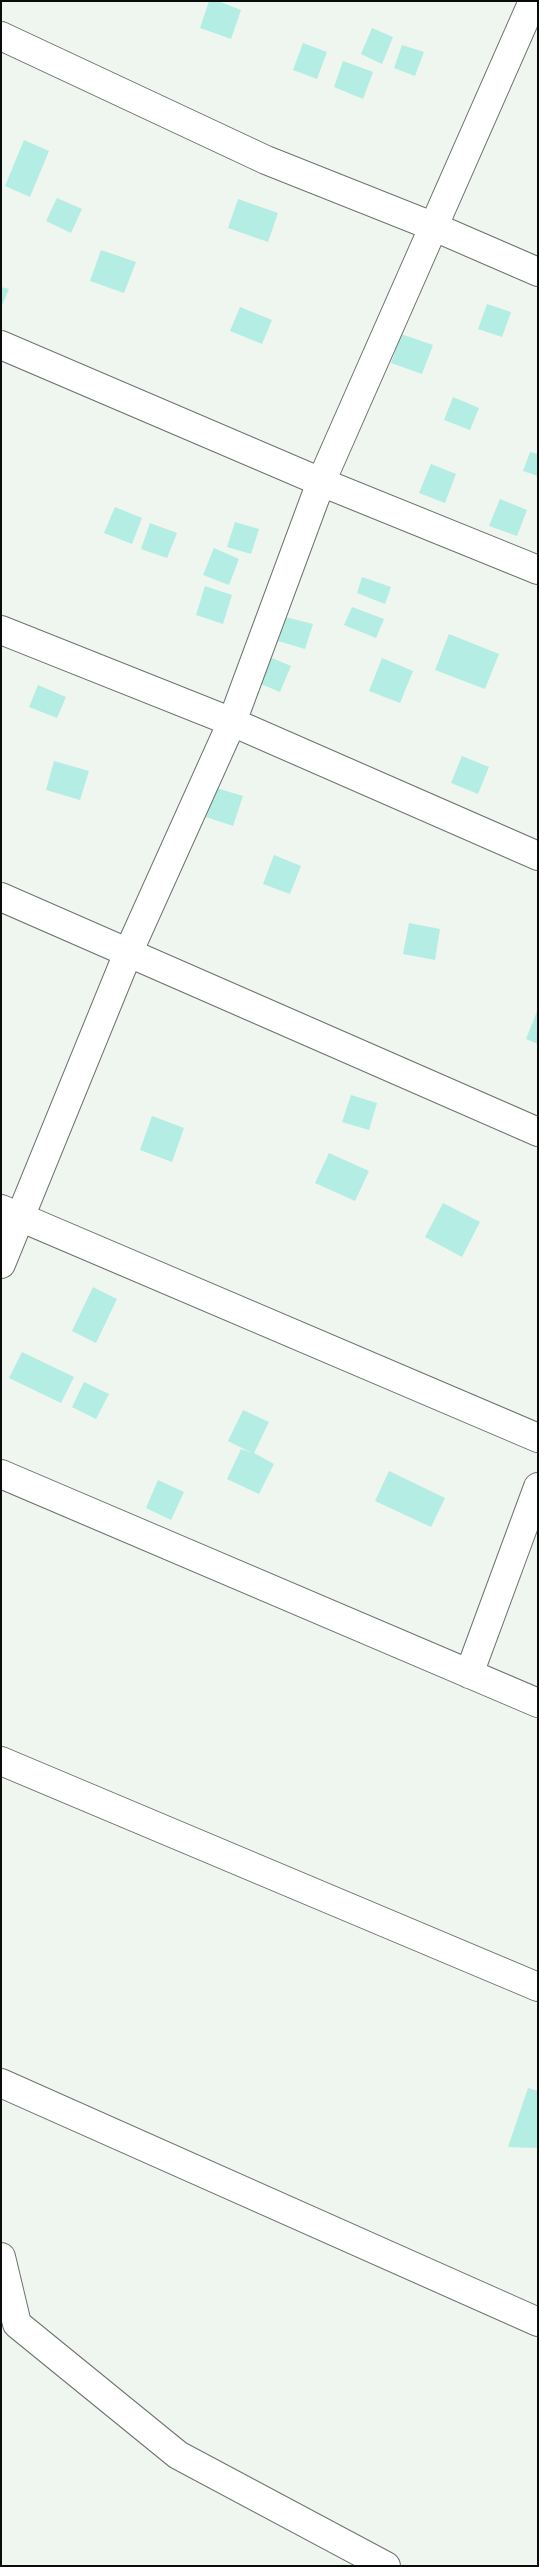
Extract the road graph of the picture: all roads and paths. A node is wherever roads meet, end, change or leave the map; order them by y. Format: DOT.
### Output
graph roads {
  1 [pos="533,1"];
  2 [pos="1,36"];
  3 [pos="432,226"];
  4 [pos="538,272"];
  5 [pos="1,345"];
  6 [pos="321,482"];
  7 [pos="538,570"];
  8 [pos="1,630"];
  9 [pos="232,722"];
  10 [pos="538,856"];
  11 [pos="1,897"];
  12 [pos="128,953"];
  13 [pos="538,1132"];
  14 [pos="11,1213"];
  15 [pos="1,1264"];
  16 [pos="538,1438"];
  17 [pos="1,1474"];
  18 [pos="538,1487"];
  19 [pos="469,1674"];
  20 [pos="538,1704"];
  21 [pos="1,1761"];
  22 [pos="538,1987"];
  23 [pos="1,2082"];
  24 [pos="1,2257"];
  25 [pos="538,2322"];
  26 [pos="386,2566"];
  1 -- 3 [label="street"];
  2 -- 3 [label="street"];
  3 -- 4 [label="street"];
  3 -- 6 [label="street"];
  5 -- 6 [label="street"];
  6 -- 7 [label="street"];
  6 -- 9 [label="street"];
  8 -- 9 [label="street"];
  9 -- 10 [label="street"];
  9 -- 12 [label="street"];
  11 -- 12 [label="street"];
  12 -- 13 [label="street"];
  12 -- 14 [label="street"];
  14 -- 15 [label="street"];
  14 -- 16 [label="street"];
  17 -- 19 [label="street"];
  18 -- 19 [label="street"];
  19 -- 20 [label="street"];
  21 -- 22 [label="street"];
  23 -- 25 [label="street"];
  24 -- 26 [label="street"];
}
